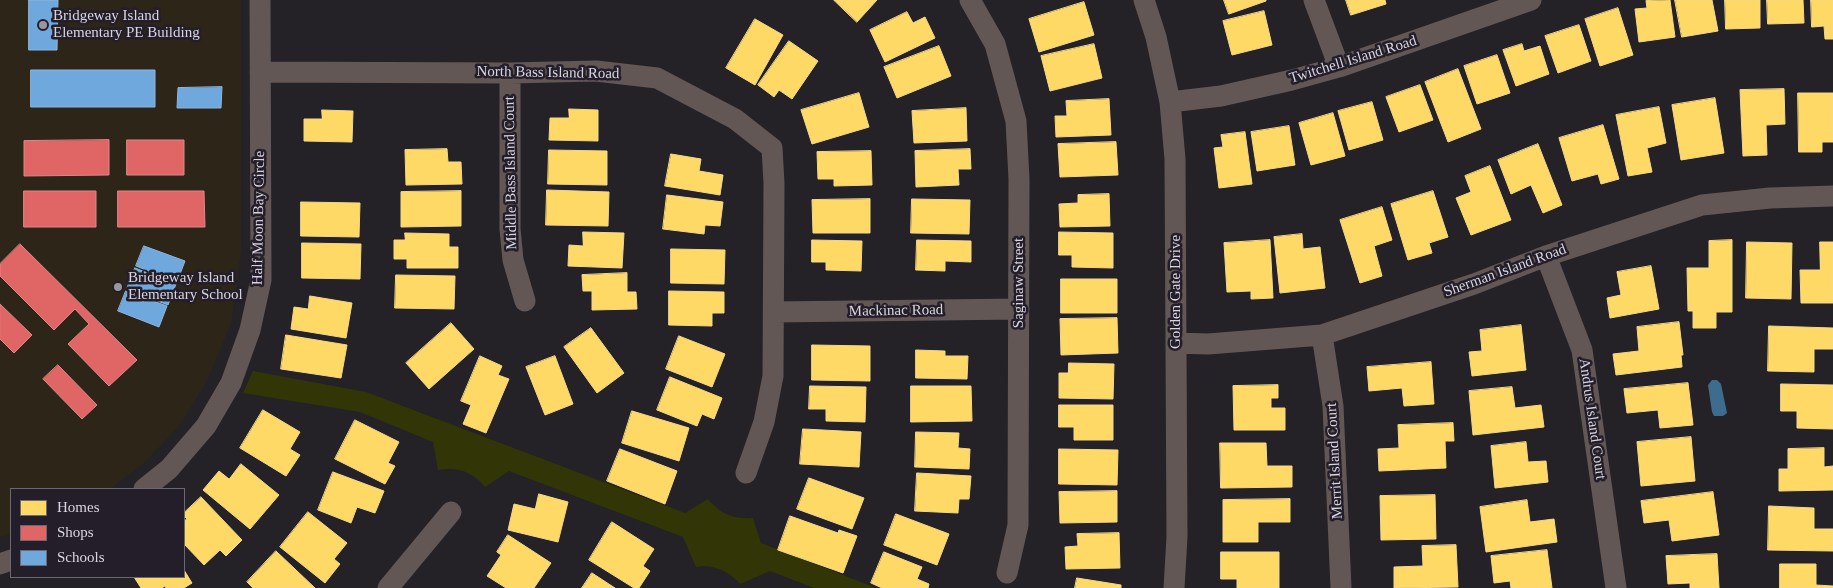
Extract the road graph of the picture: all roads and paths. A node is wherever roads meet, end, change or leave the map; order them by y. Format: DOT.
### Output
graph roads {
  1 [pos="260,0"];
  2 [pos="970,0"];
  3 [pos="1144,0"];
  4 [pos="1314,0"];
  5 [pos="1531,0"];
  6 [pos="1339,67"];
  7 [pos="260,72"];
  8 [pos="510,73"];
  9 [pos="1170,102"];
  10 [pos="1833,196"];
  11 [pos="1546,256"];
  12 [pos="525,301"];
  13 [pos="1019,309"];
  14 [pos="774,312"];
  15 [pos="1322,335"];
  16 [pos="1177,343"];
  17 [pos="746,473"];
  18 [pos="145,488"];
  19 [pos="451,512"];
  20 [pos="1006,573"];
  21 [pos="388,588"];
  22 [pos="1174,588"];
  23 [pos="1341,588"];
  24 [pos="1616,588"];
  1 -- 7 [label="street, Half Moon Bay Circle"];
  2 -- 13 [label="street, Saginaw Street"];
  3 -- 9 [label="street, Golden Gate Drive"];
  4 -- 6 [label="street"];
  5 -- 6 [label="street, Twitchell Island Road"];
  6 -- 9 [label="street, Twitchell Island Road"];
  7 -- 8 [label="street, North Bass Island Road"];
  7 -- 18 [label="street, Half Moon Bay Circle"];
  8 -- 12 [label="street, Middle Bass Island Court"];
  8 -- 14 [label="street, North Bass Island Road"];
  9 -- 16 [label="street, Golden Gate Drive"];
  10 -- 11 [label="street, Sherman Island Road"];
  11 -- 15 [label="street, Sherman Island Road"];
  11 -- 24 [label="street, Andrus Island Court"];
  13 -- 14 [label="street, Mackinac Road"];
  13 -- 20 [label="street, Saginaw Street"];
  14 -- 17 [label="street"];
  15 -- 16 [label="street, Sherman Island Road"];
  15 -- 23 [label="street, Merrit Island Court"];
  16 -- 22 [label="street, Golden Gate Drive"];
  19 -- 21 [label="street"];
}
